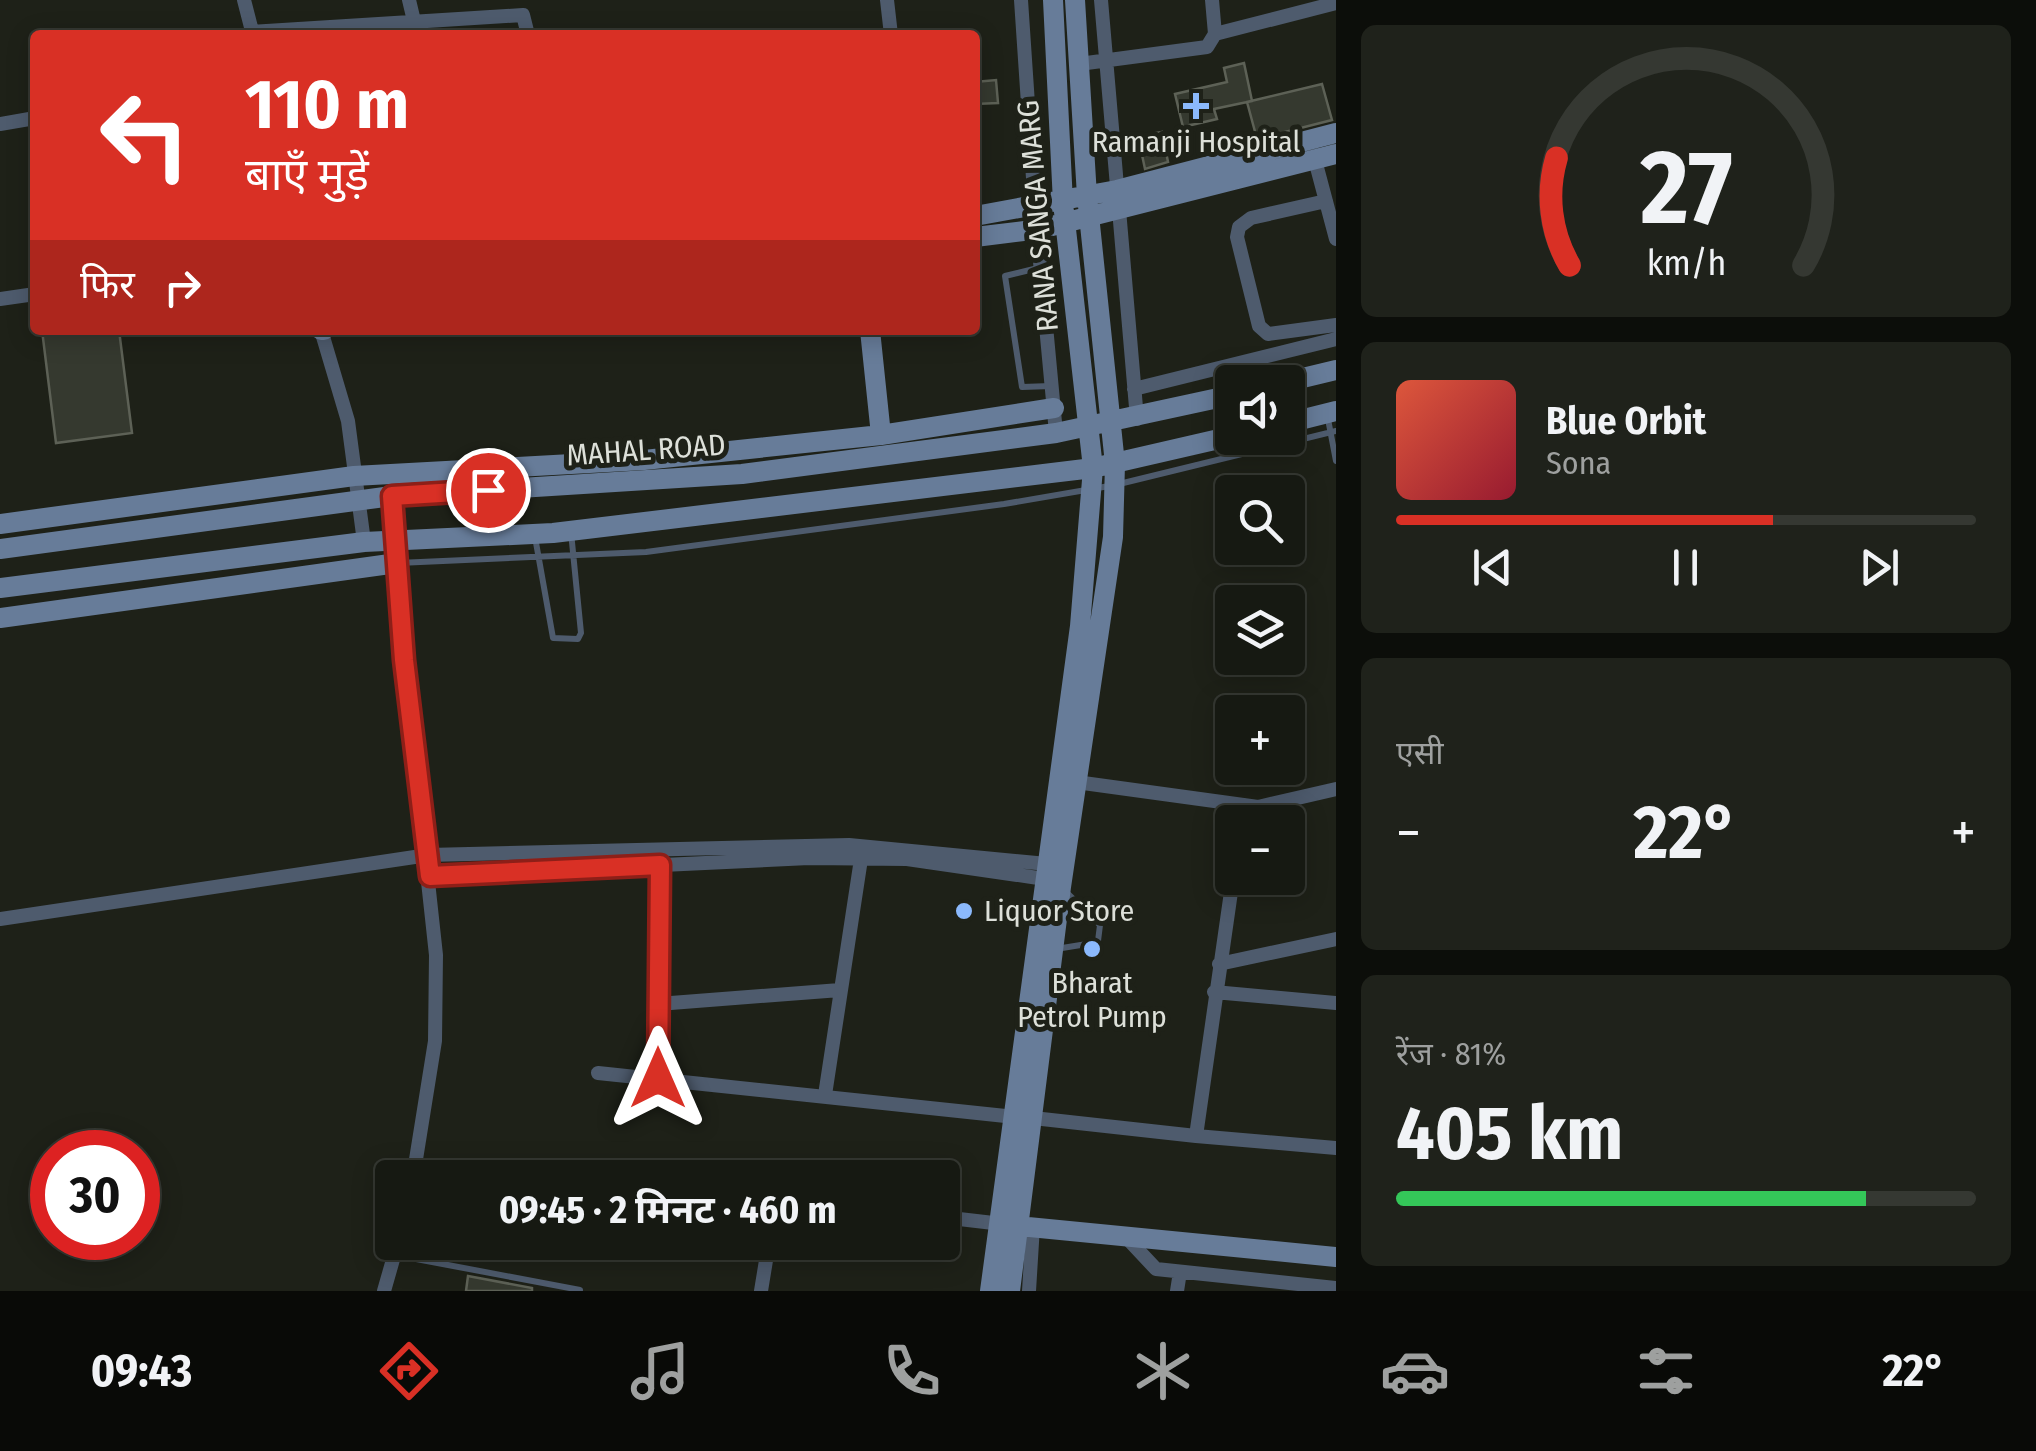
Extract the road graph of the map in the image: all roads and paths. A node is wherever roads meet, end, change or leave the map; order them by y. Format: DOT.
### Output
graph roads {
  1 [pos="244,0"];
  2 [pos="409,0"];
  3 [pos="888,0"];
  4 [pos="1021,0"];
  5 [pos="1053,0"];
  6 [pos="1076,0"];
  7 [pos="1100,0"];
  8 [pos="1212,0"];
  9 [pos="1336,2"];
  10 [pos="414,21"];
  11 [pos="251,30"];
  12 [pos="302,30"];
  13 [pos="527,30"];
  14 [pos="891,30"];
  15 [pos="1215,34"];
  16 [pos="1105,60"];
  17 [pos="1079,64"];
  18 [pos="30,119"];
  19 [pos="0,124"];
  20 [pos="1336,133"];
  21 [pos="1336,154"];
  22 [pos="1315,160"];
  23 [pos="1118,200"];
  24 [pos="1326,201"];
  25 [pos="1088,206"];
  26 [pos="1034,208"];
  27 [pos="1064,213"];
  28 [pos="980,215"];
  29 [pos="1040,230"];
  30 [pos="980,236"];
  31 [pos="1336,239"];
  32 [pos="1043,266"];
  33 [pos="30,295"];
  34 [pos="0,299"];
  35 [pos="1336,325"];
  36 [pos="323,335"];
  37 [pos="871,335"];
  38 [pos="1336,338"];
  39 [pos="1336,370"];
  40 [pos="1305,377"];
  41 [pos="1053,386"];
  42 [pos="1134,388"];
  43 [pos="1215,400"];
  44 [pos="1054,408"];
  45 [pos="1137,419"];
  46 [pos="1305,422"];
  47 [pos="1332,422"];
  48 [pos="1110,424"];
  49 [pos="1088,428"];
  50 [pos="1056,433"];
  51 [pos="882,435"];
  52 [pos="1215,442"];
  53 [pos="770,446"];
  54 [pos="1336,461"];
  55 [pos="772,470"];
  56 [pos="1115,475"];
  57 [pos="354,476"];
  58 [pos="1092,479"];
  59 [pos="918,489"];
  60 [pos="392,496"];
  61 [pos="358,500"];
  62 [pos="921,514"];
  63 [pos="0,524"];
  64 [pos="571,531"];
  65 [pos="534,534"];
  66 [pos="396,540"];
  67 [pos="364,542"];
  68 [pos="0,550"];
  69 [pos="572,555"];
  70 [pos="538,556"];
  71 [pos="397,563"];
  72 [pos="0,588"];
  73 [pos="0,618"];
  74 [pos="1076,782"];
  75 [pos="1336,789"];
  76 [pos="1244,805"];
  77 [pos="1267,805"];
  78 [pos="428,855"];
  79 [pos="861,859"];
  80 [pos="660,865"];
  81 [pos="430,876"];
  82 [pos="1051,876"];
  83 [pos="1231,895"];
  84 [pos="0,919"];
  85 [pos="1336,939"];
  86 [pos="1053,950"];
  87 [pos="1219,964"];
  88 [pos="840,990"];
  89 [pos="1214,992"];
  90 [pos="1335,1003"];
  91 [pos="658,1004"];
  92 [pos="598,1072"];
  93 [pos="658,1078"];
  94 [pos="825,1096"];
  95 [pos="1024,1117"];
  96 [pos="1196,1136"];
  97 [pos="1336,1148"];
  98 [pos="416,1160"];
  99 [pos="960,1218"];
  100 [pos="1018,1225"];
  101 [pos="1124,1235"];
  102 [pos="1336,1257"];
  103 [pos="393,1260"];
  104 [pos="445,1260"];
  105 [pos="766,1260"];
  106 [pos="1180,1272"];
  107 [pos="1336,1288"];
  108 [pos="580,1290"];
  109 [pos="384,1291"];
  110 [pos="761,1291"];
  111 [pos="990,1291"];
  112 [pos="1010,1291"];
  113 [pos="1029,1291"];
  114 [pos="1177,1291"];
  1 -- 11 [label="street"];
  2 -- 10 [label="street"];
  3 -- 14 [label="street"];
  4 -- 26 [label="street"];
  5 -- 27 [label="main road, RANA SANGA MARG"];
  6 -- 17 [label="main road, RANA SANGA MARG"];
  7 -- 16 [label="street"];
  8 -- 15 [label="street"];
  9 -- 15 [label="street"];
  10 -- 12 [label="street"];
  10 -- 13 [label="street"];
  15 -- 16 [label="street"];
  16 -- 17 [label="street"];
  16 -- 23 [label="street"];
  17 -- 25 [label="main road, RANA SANGA MARG"];
  18 -- 19 [label="street"];
  20 -- 23 [label="main road"];
  21 -- 22 [label="main road"];
  22 -- 23 [label="main road"];
  22 -- 24 [label="street"];
  23 -- 25 [label="main road"];
  23 -- 42 [label="street"];
  24 -- 31 [label="street"];
  24 -- 35 [label="street"];
  25 -- 27 [label="main road"];
  25 -- 48 [label="main road, RANA SANGA MARG"];
  26 -- 27 [label="main road"];
  26 -- 28 [label="main road"];
  26 -- 29 [label="street"];
  27 -- 29 [label="main road"];
  27 -- 49 [label="main road, RANA SANGA MARG"];
  29 -- 30 [label="main road"];
  29 -- 32 [label="street"];
  32 -- 41 [label="street"];
  32 -- 41 [label="lane"];
  33 -- 34 [label="street"];
  36 -- 57 [label="street"];
  37 -- 51 [label="main road"];
  38 -- 42 [label="street"];
  39 -- 40 [label="main road"];
  41 -- 44 [label="street"];
  42 -- 45 [label="street"];
  43 -- 45 [label="main road, MAHAL ROAD"];
  44 -- 50 [label="street"];
  44 -- 51 [label="main road"];
  45 -- 48 [label="main road, MAHAL ROAD"];
  46 -- 47 [label="main road"];
  47 -- 54 [label="lane"];
  47 -- 56 [label="lane"];
  48 -- 49 [label="main road, MAHAL ROAD"];
  48 -- 56 [label="main road, RANA SANGA MARG"];
  49 -- 50 [label="main road, MAHAL ROAD"];
  49 -- 58 [label="main road, RANA SANGA MARG"];
  50 -- 55 [label="main road, MAHAL ROAD"];
  51 -- 53 [label="main road"];
  52 -- 56 [label="main road"];
  53 -- 55 [label="main road"];
  53 -- 57 [label="main road"];
  55 -- 60 [label="main road, MAHAL ROAD"];
  56 -- 58 [label="main road"];
  56 -- 74 [label="main road, RANA SANGA MARG"];
  57 -- 61 [label="street"];
  57 -- 63 [label="main road"];
  58 -- 59 [label="main road"];
  58 -- 62 [label="lane"];
  58 -- 82 [label="main road, RANA SANGA MARG"];
  59 -- 62 [label="lane"];
  59 -- 64 [label="main road"];
  60 -- 61 [label="main road, MAHAL ROAD"];
  60 -- 66 [label="street"];
  61 -- 67 [label="street"];
  61 -- 68 [label="main road, MAHAL ROAD"];
  62 -- 69 [label="lane"];
  64 -- 65 [label="main road"];
  64 -- 69 [label="lane"];
  65 -- 66 [label="main road"];
  65 -- 70 [label="lane"];
  66 -- 67 [label="main road"];
  66 -- 71 [label="street"];
  67 -- 72 [label="main road"];
  69 -- 70 [label="lane"];
  69 -- 70 [label="lane"];
  70 -- 71 [label="lane"];
  71 -- 73 [label="main road"];
  71 -- 78 [label="street"];
  74 -- 76 [label="street"];
  74 -- 82 [label="main road, RANA SANGA MARG"];
  75 -- 77 [label="street"];
  78 -- 81 [label="street"];
  78 -- 82 [label="street"];
  78 -- 84 [label="street"];
  79 -- 80 [label="street"];
  79 -- 82 [label="street"];
  79 -- 88 [label="street"];
  80 -- 81 [label="street"];
  80 -- 91 [label="street"];
  81 -- 98 [label="street"];
  82 -- 86 [label="main road"];
  82 -- 86 [label="lane"];
  82 -- 95 [label="main road"];
  83 -- 87 [label="street"];
  85 -- 87 [label="street"];
  86 -- 95 [label="main road"];
  87 -- 89 [label="street"];
  88 -- 91 [label="street"];
  88 -- 94 [label="street"];
  89 -- 90 [label="street"];
  89 -- 96 [label="street"];
  91 -- 93 [label="street"];
  92 -- 93 [label="street"];
  93 -- 94 [label="street"];
  94 -- 95 [label="street"];
  95 -- 96 [label="street"];
  95 -- 100 [label="main road"];
  96 -- 97 [label="street"];
  99 -- 100 [label="street"];
  100 -- 101 [label="main road"];
  100 -- 111 [label="main road"];
  100 -- 112 [label="main road"];
  100 -- 113 [label="street"];
  101 -- 102 [label="main road"];
  101 -- 106 [label="street"];
  103 -- 109 [label="street"];
  104 -- 108 [label="lane"];
  105 -- 110 [label="street"];
  106 -- 107 [label="street"];
  106 -- 114 [label="street"];
}
